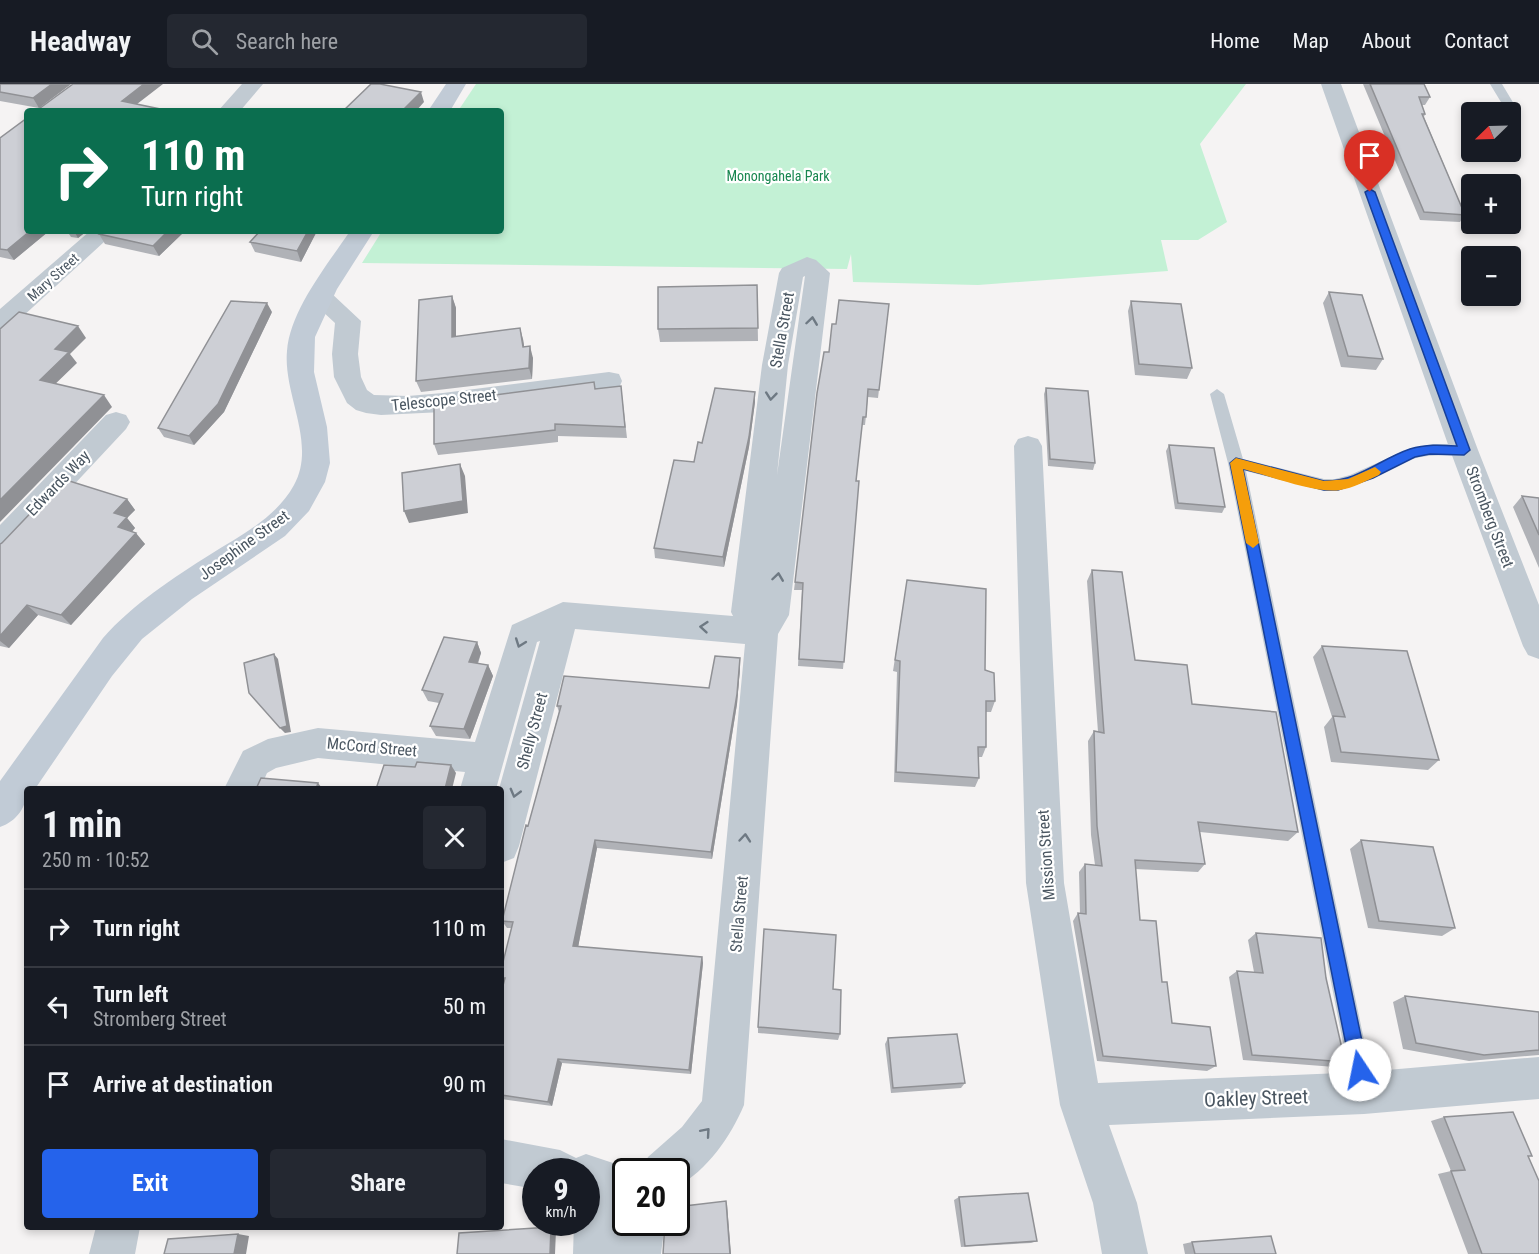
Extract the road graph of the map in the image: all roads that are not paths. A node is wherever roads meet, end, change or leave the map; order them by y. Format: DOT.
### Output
graph roads {
  1 [pos="253,84"];
  2 [pos="456,84"];
  3 [pos="1331,84"];
  4 [pos="1496,84"];
  5 [pos="1507,102"];
  6 [pos="232,108"];
  7 [pos="441,108"];
  8 [pos="100,234"];
  9 [pos="360,234"];
  10 [pos="321,298"];
  11 [pos="10,304"];
  12 [pos="0,323"];
  13 [pos="609,381"];
  14 [pos="1217,394"];
  15 [pos="116,423"];
  16 [pos="1028,446"];
  17 [pos="1464,450"];
  18 [pos="1236,463"];
  19 [pos="0,544"];
  20 [pos="562,615"];
  21 [pos="762,632"];
  22 [pos="1539,646"];
  23 [pos="482,773"];
  24 [pos="243,786"];
  25 [pos="0,811"];
  26 [pos="504,835"];
  27 [pos="1537,1083"];
  28 [pos="1364,1093"];
  29 [pos="1081,1105"];
  30 [pos="680,1158"];
  31 [pos="504,1162"];
  32 [pos="522,1165"];
  33 [pos="117,1230"];
  34 [pos="593,1236"];
  35 [pos="641,1236"];
  36 [pos="112,1254"];
  37 [pos="596,1254"];
  38 [pos="638,1254"];
  39 [pos="1125,1254"];
  1 -- 6 [label="street"];
  2 -- 7 [label="street"];
  3 -- 17 [label="street, Stromberg Street"];
  4 -- 5 [label="lane"];
  8 -- 11 [label="street, Mary Street"];
  9 -- 10 [label="street, Josephine Street"];
  10 -- 13 [label="street, Telescope Street"];
  10 -- 25 [label="street, Josephine Street"];
  11 -- 12 [label="street, Mary Street"];
  14 -- 18 [label="lane"];
  15 -- 19 [label="street, Edwards Way"];
  16 -- 29 [label="street, Mission Street"];
  17 -- 18 [label="lane"];
  17 -- 22 [label="street, Stromberg Street"];
  18 -- 28 [label="lane"];
  21 -- 20 [label="street, one-way"];
  20 -- 23 [label="street, one-way"];
  20 -- 26 [label="street, Shelly Street, one-way"];
  21 -- 21 [label="street, Stella Street, one-way"];
  30 -- 21 [label="street, Stella Street, one-way"];
  23 -- 24 [label="street, McCord Street"];
  27 -- 28 [label="street, Oakley Street"];
  28 -- 29 [label="street, Oakley Street"];
  29 -- 39 [label="street, Mission Street"];
  31 -- 32 [label="street"];
  33 -- 36 [label="street"];
  34 -- 37 [label="street"];
  35 -- 38 [label="street"];
}
